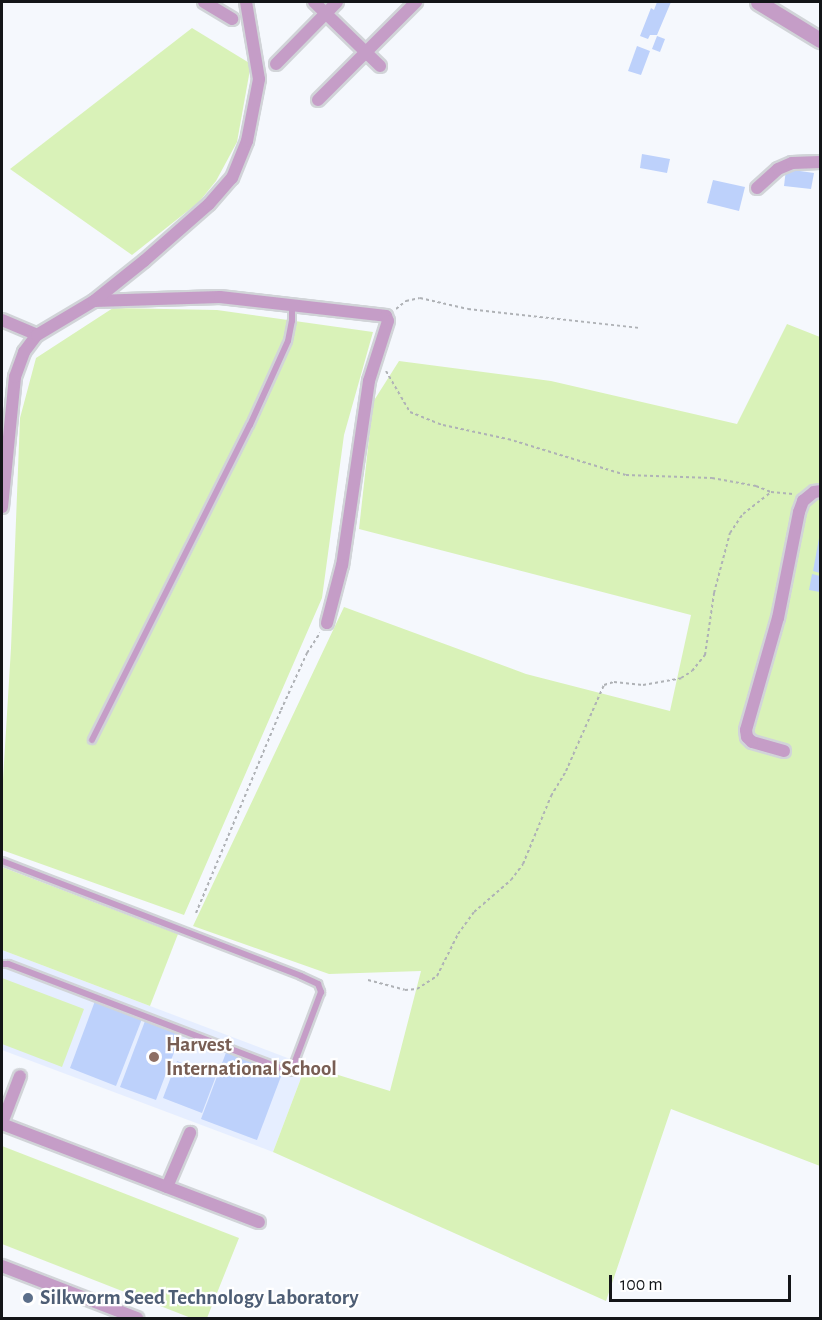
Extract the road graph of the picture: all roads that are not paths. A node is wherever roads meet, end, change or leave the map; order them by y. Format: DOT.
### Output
graph roads {
  1 [pos="204,2"];
  2 [pos="246,2"];
  3 [pos="314,2"];
  4 [pos="337,2"];
  5 [pos="416,2"];
  6 [pos="758,2"];
  7 [pos="326,13"];
  8 [pos="232,19"];
  9 [pos="820,40"];
  10 [pos="366,52"];
  11 [pos="276,64"];
  12 [pos="380,66"];
  13 [pos="318,100"];
  14 [pos="820,162"];
  15 [pos="757,188"];
  16 [pos="94,301"];
  17 [pos="292,304"];
  18 [pos="2,320"];
  19 [pos="37,335"];
  20 [pos="817,492"];
  21 [pos="2,507"];
  22 [pos="327,623"];
  23 [pos="92,740"];
  24 [pos="784,751"];
  25 [pos="2,861"];
  26 [pos="2,964"];
  27 [pos="20,1076"];
  28 [pos="2,1124"];
  29 [pos="190,1133"];
  30 [pos="166,1187"];
  31 [pos="259,1222"];
  32 [pos="2,1266"];
  33 [pos="137,1318"];
  1 -- 8 [label="street"];
  2 -- 16 [label="street"];
  3 -- 7 [label="street"];
  4 -- 7 [label="street"];
  5 -- 10 [label="street"];
  6 -- 9 [label="street"];
  7 -- 10 [label="street"];
  7 -- 11 [label="street"];
  10 -- 12 [label="street"];
  10 -- 13 [label="street"];
  14 -- 15 [label="street"];
  16 -- 17 [label="street"];
  16 -- 19 [label="street"];
  17 -- 22 [label="street"];
  17 -- 23 [label="lane"];
  18 -- 19 [label="street"];
  19 -- 21 [label="street"];
  20 -- 24 [label="street"];
  25 -- 26 [label="lane"];
  27 -- 28 [label="street"];
  28 -- 30 [label="street"];
  29 -- 30 [label="street"];
  30 -- 31 [label="street"];
  32 -- 33 [label="street"];
}
